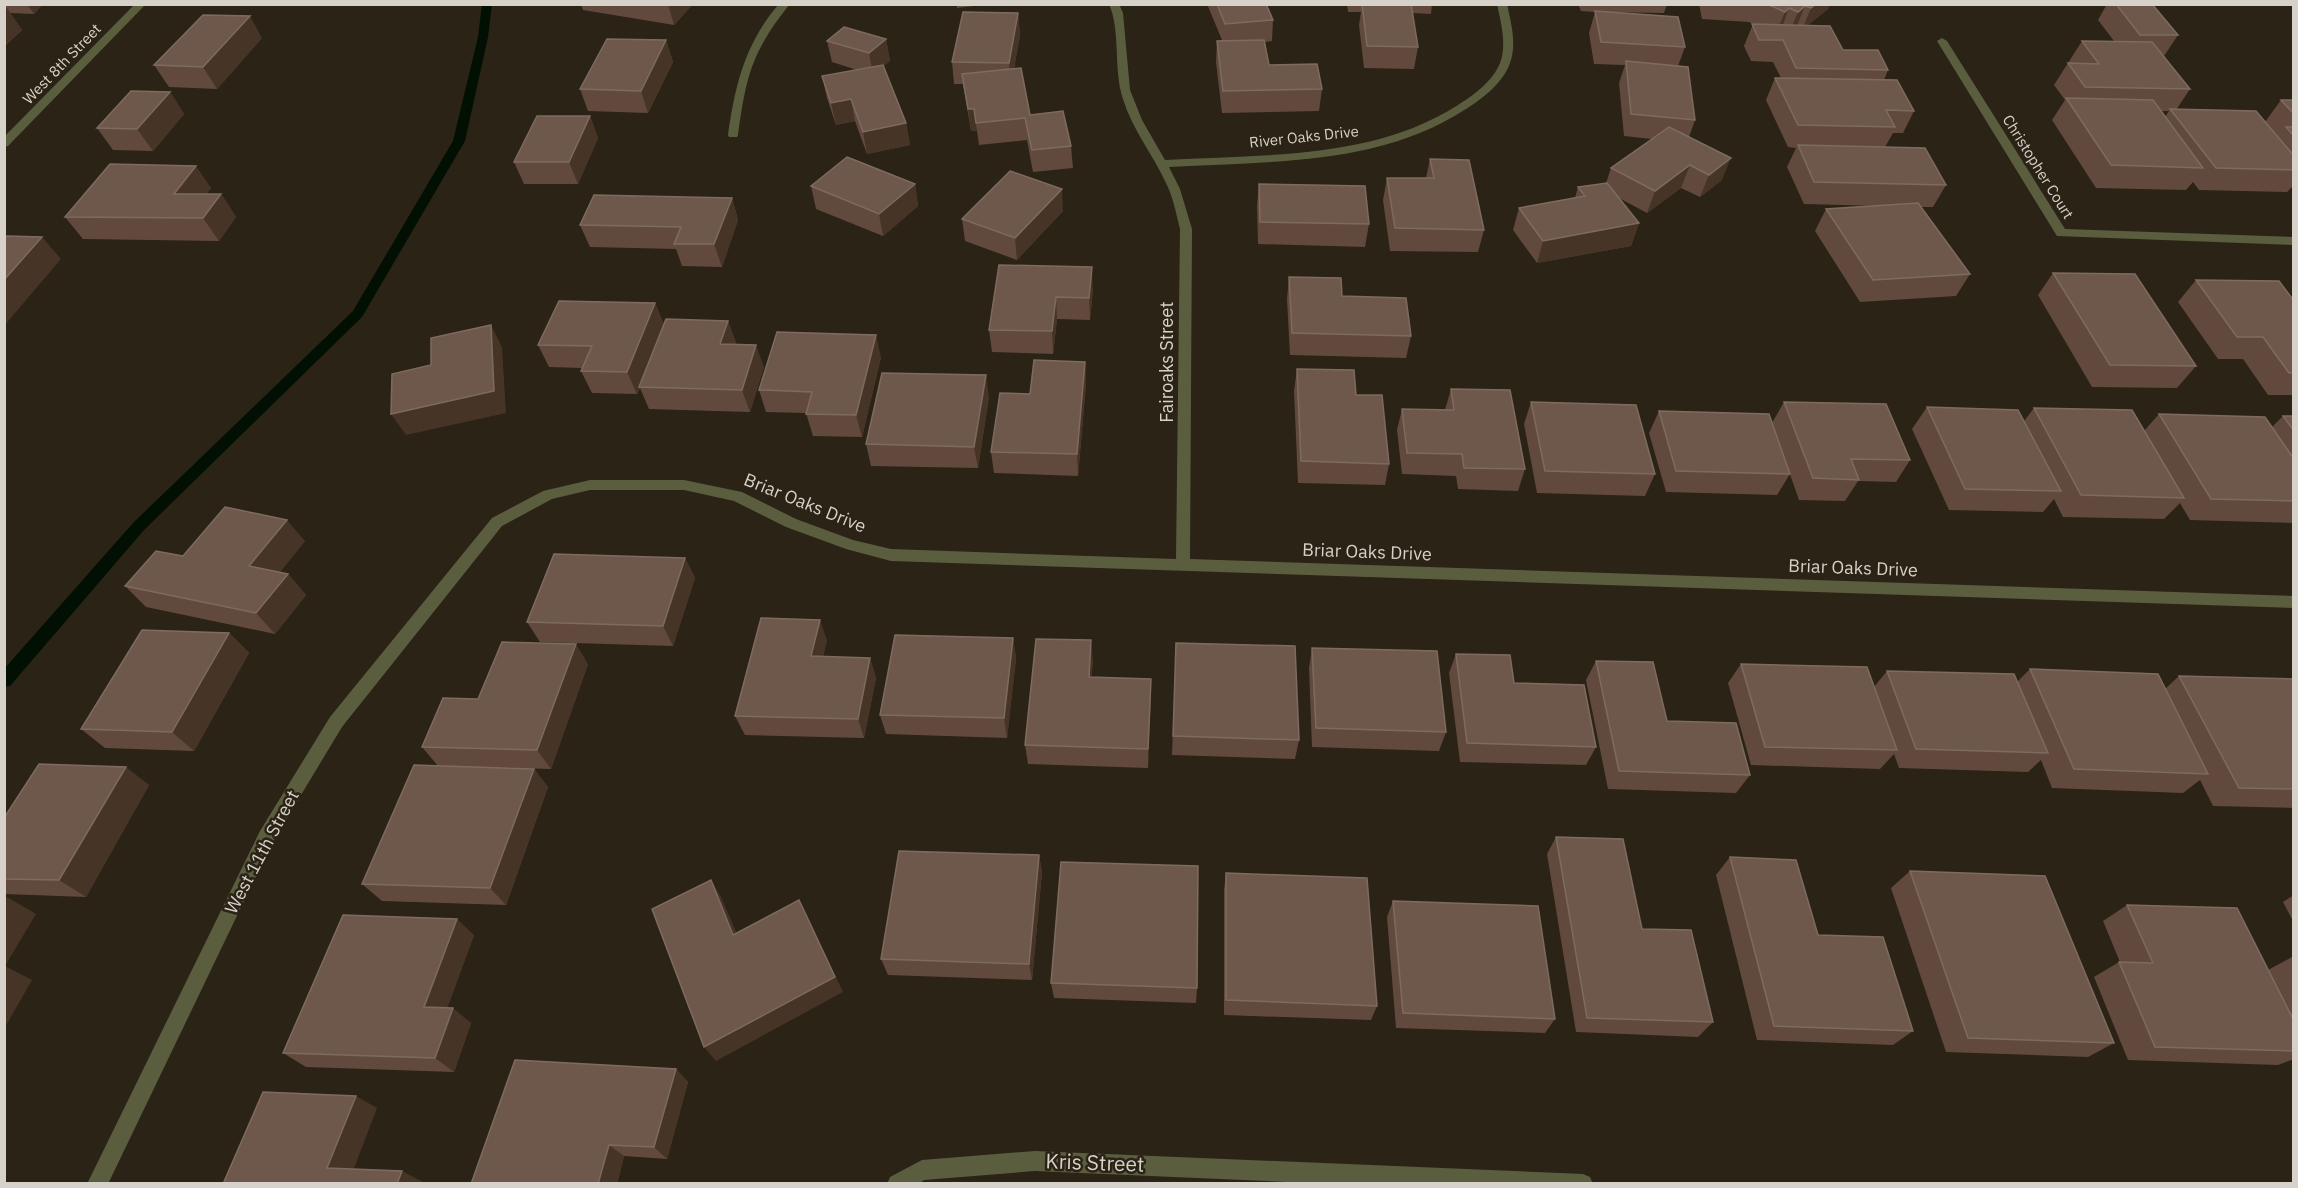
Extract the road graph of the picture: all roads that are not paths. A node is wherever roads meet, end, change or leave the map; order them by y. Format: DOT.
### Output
graph roads {
  1 [pos="141,4"];
  2 [pos="785,4"];
  3 [pos="1114,4"];
  4 [pos="1502,4"];
  5 [pos="1942,41"];
  6 [pos="733,135"];
  7 [pos="4,144"];
  8 [pos="1162,164"];
  9 [pos="2294,242"];
  10 [pos="473,550"];
  11 [pos="1183,566"];
  12 [pos="2294,602"];
  13 [pos="97,1184"];
  14 [pos="897,1184"];
  15 [pos="1583,1184"];
  1 -- 7 [label="street, West 8th Street"];
  2 -- 6 [label="street"];
  3 -- 8 [label="street, Fairoaks Street"];
  4 -- 8 [label="street, River Oaks Drive"];
  5 -- 9 [label="street, Christopher Court"];
  8 -- 11 [label="street, Fairoaks Street"];
  10 -- 11 [label="street, Briar Oaks Drive"];
  10 -- 13 [label="street, West 11th Street"];
  11 -- 12 [label="street, Briar Oaks Drive"];
  14 -- 15 [label="street, Kris Street"];
}
